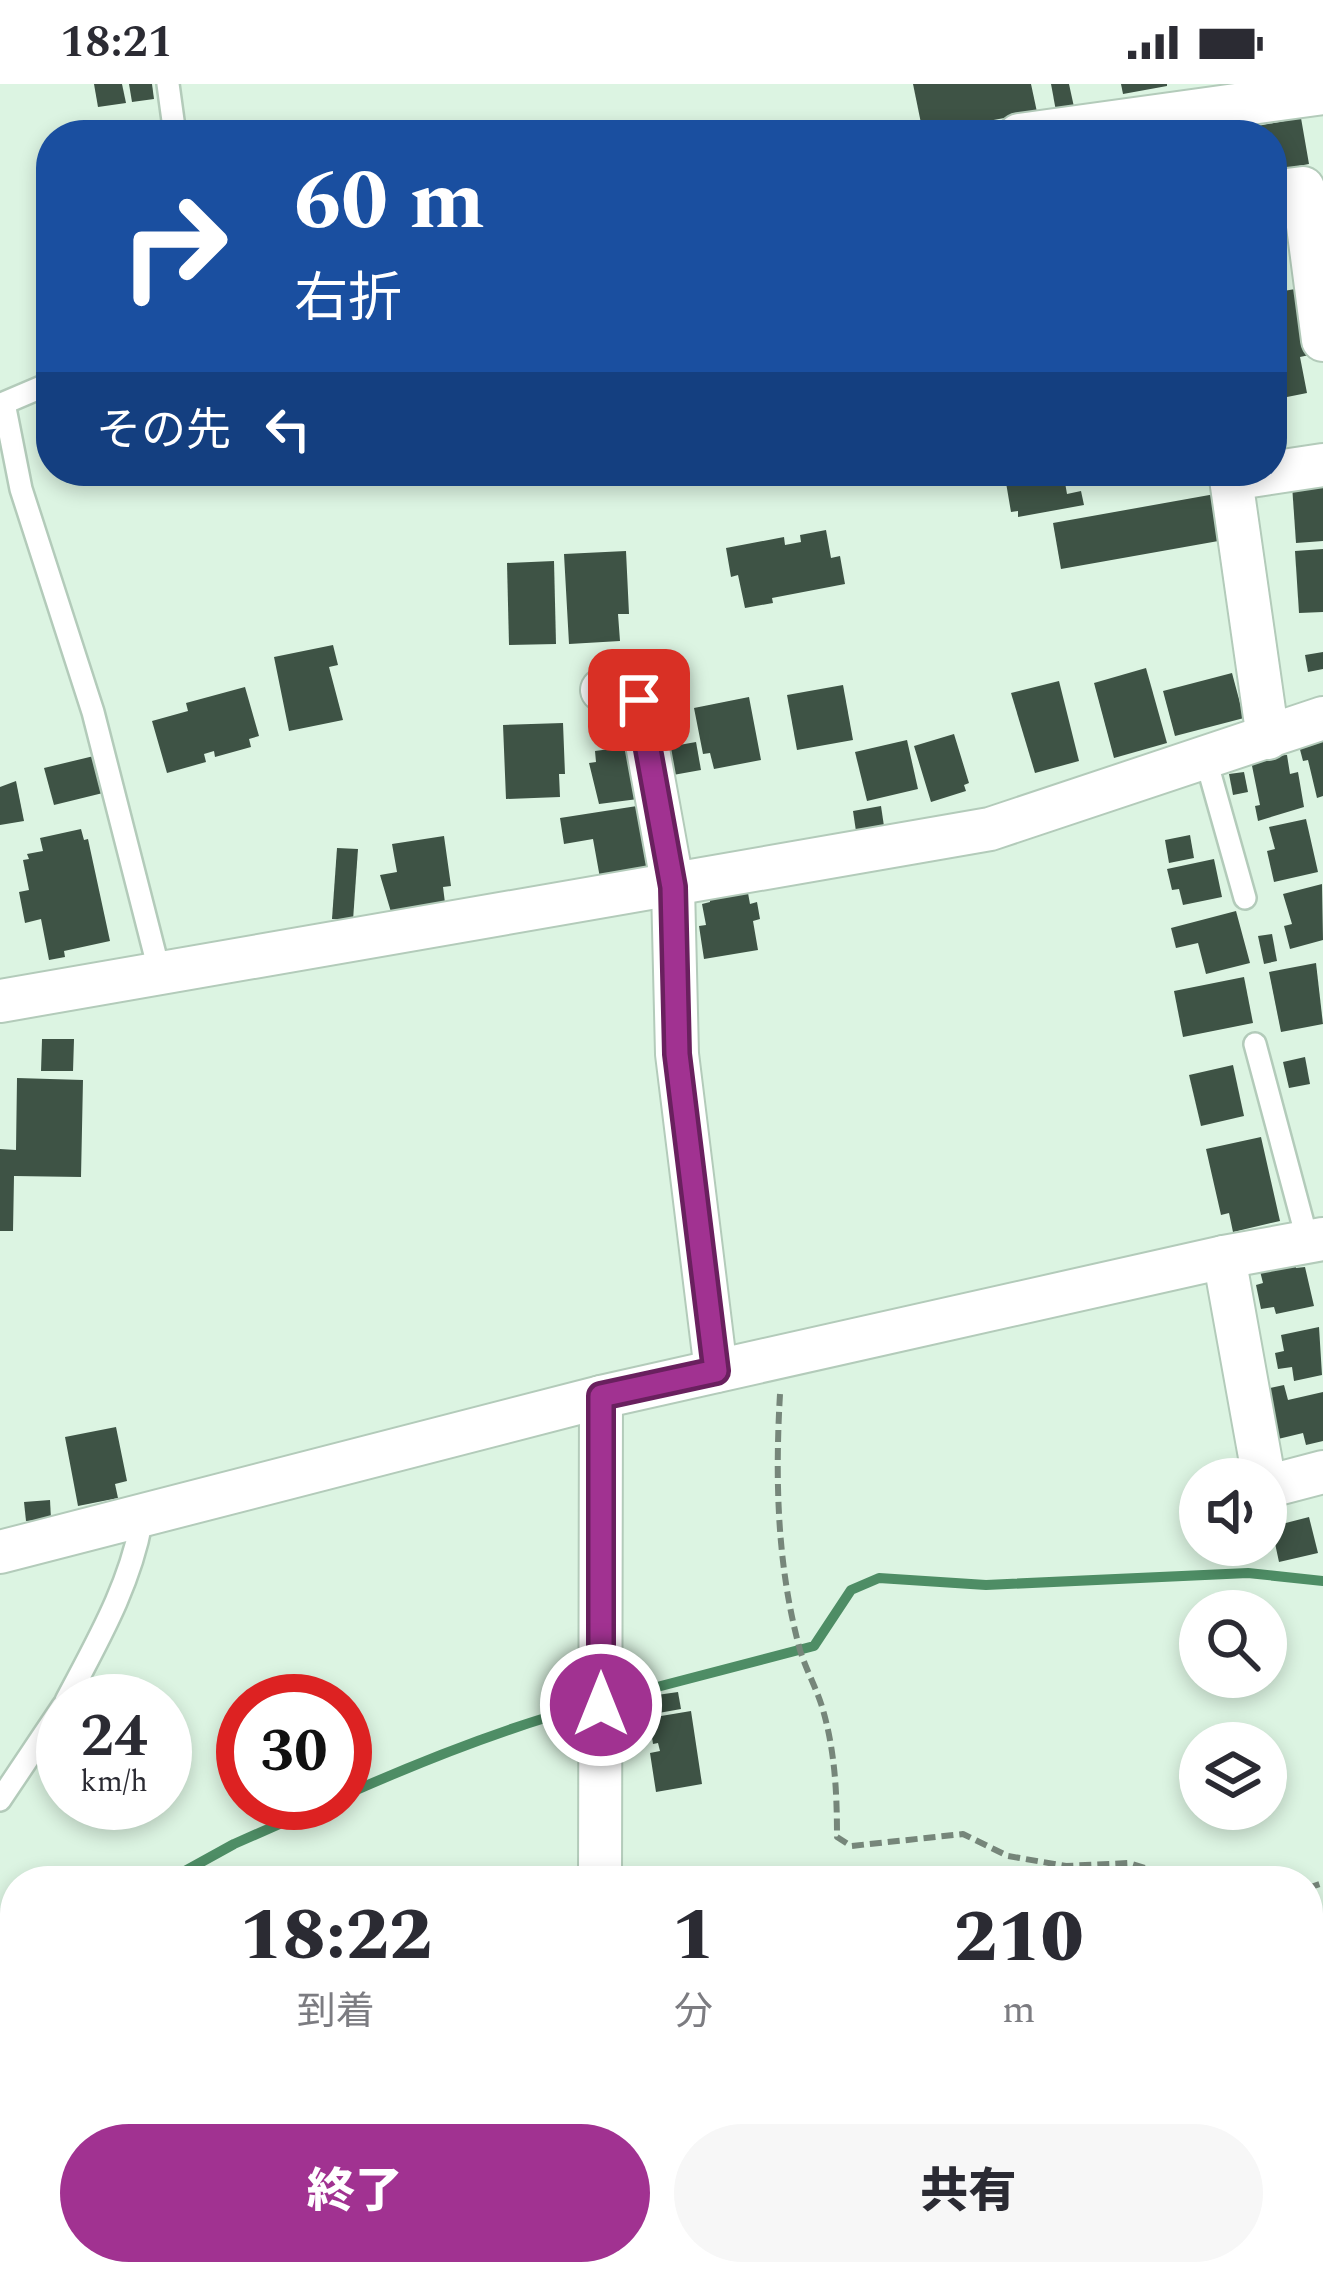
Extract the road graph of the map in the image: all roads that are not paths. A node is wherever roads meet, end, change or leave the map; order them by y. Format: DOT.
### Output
graph roads {
  1 [pos="168,84"];
  2 [pos="1323,93"];
  3 [pos="1203,109"];
  4 [pos="173,120"];
  5 [pos="1125,120"];
  6 [pos="1287,190"];
  7 [pos="1323,340"];
  8 [pos="36,389"];
  9 [pos="1323,465"];
  10 [pos="1287,469"];
  11 [pos="1233,486"];
  12 [pos="602,690"];
  13 [pos="1323,718"];
  14 [pos="1268,738"];
  15 [pos="1207,760"];
  16 [pos="673,887"];
  17 [pos="1245,898"];
  18 [pos="160,974"];
  19 [pos="0,1000"];
  20 [pos="1255,1044"];
  21 [pos="1316,1240"];
  22 [pos="1224,1257"];
  23 [pos="716,1371"];
  24 [pos="601,1396"];
  25 [pos="1260,1458"];
  26 [pos="1323,1472"];
  27 [pos="1287,1479"];
  28 [pos="142,1518"];
  29 [pos="0,1552"];
  30 [pos="79,1674"];
  31 [pos="36,1746"];
  32 [pos="0,1800"];
  33 [pos="600,1866"];
  1 -- 4 [label="lane"];
  2 -- 3 [label="street"];
  3 -- 5 [label="street"];
  6 -- 7 [label="street"];
  8 -- 18 [label="lane"];
  9 -- 10 [label="street"];
  11 -- 14 [label="street"];
  12 -- 16 [label="street"];
  13 -- 14 [label="street"];
  14 -- 15 [label="street"];
  15 -- 16 [label="street"];
  15 -- 17 [label="lane"];
  16 -- 18 [label="street"];
  16 -- 23 [label="street"];
  18 -- 19 [label="street"];
  20 -- 21 [label="lane"];
  21 -- 22 [label="street"];
  22 -- 23 [label="street"];
  22 -- 25 [label="street"];
  23 -- 24 [label="street"];
  24 -- 28 [label="street"];
  24 -- 33 [label="street"];
  26 -- 27 [label="street"];
  28 -- 29 [label="street"];
  28 -- 30 [label="lane"];
  31 -- 32 [label="lane"];
}
